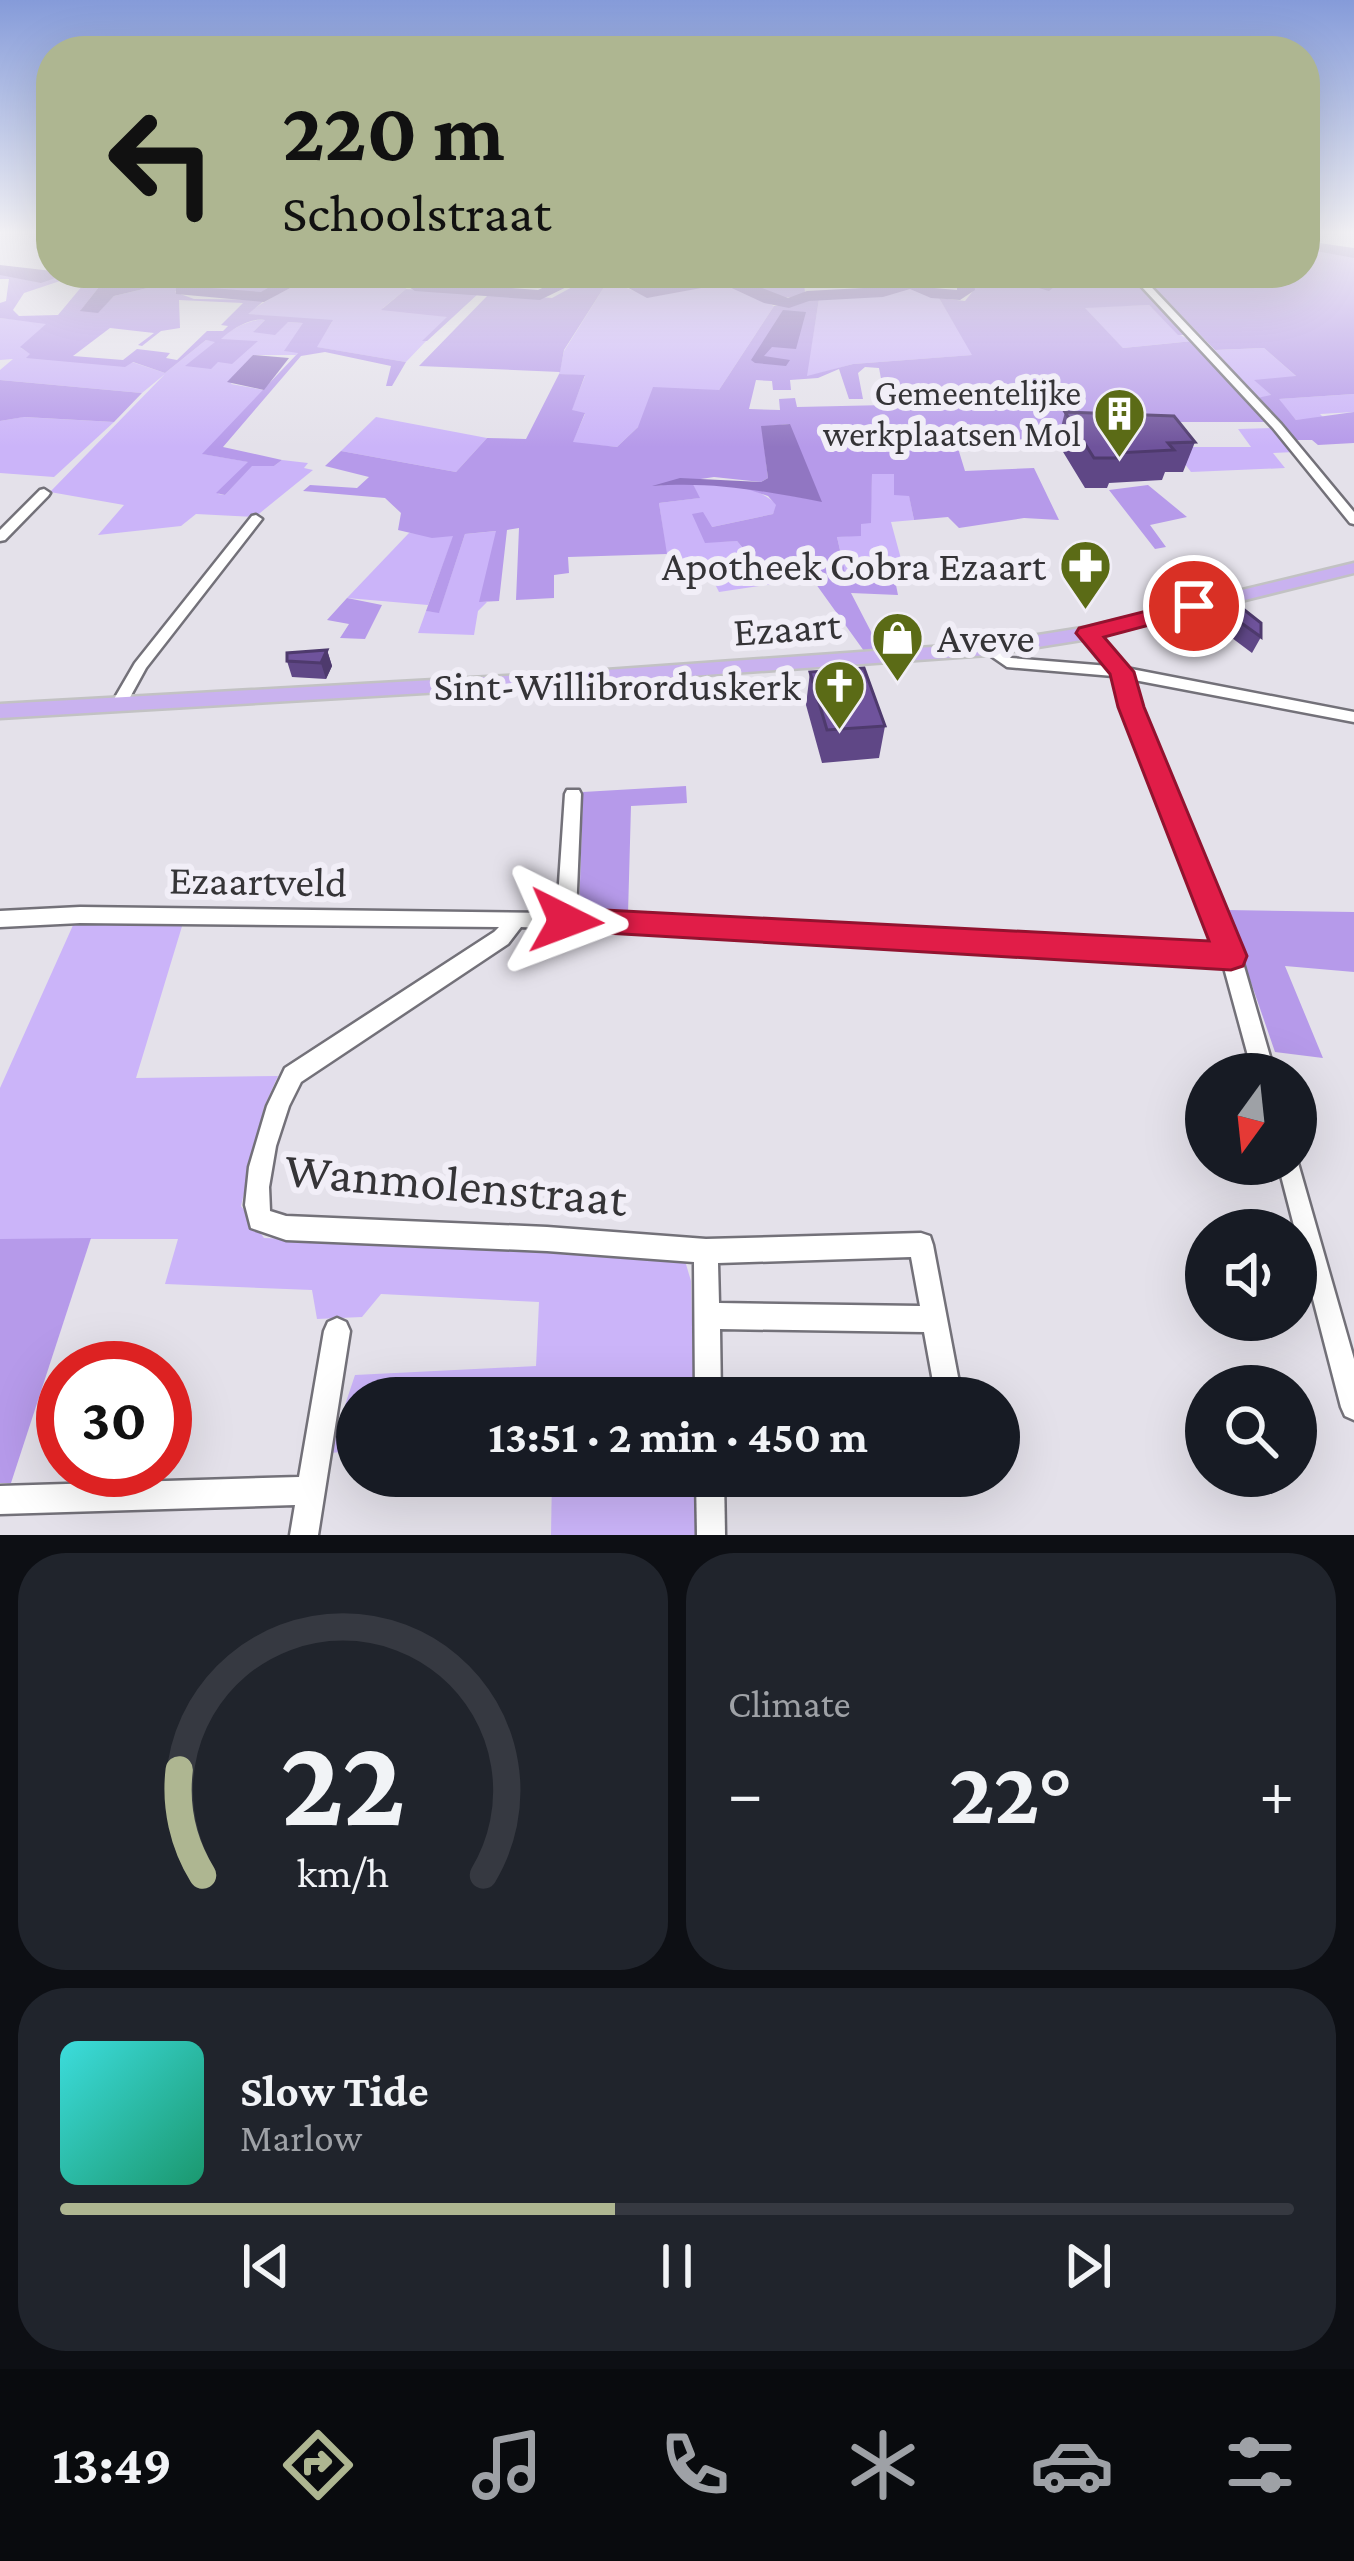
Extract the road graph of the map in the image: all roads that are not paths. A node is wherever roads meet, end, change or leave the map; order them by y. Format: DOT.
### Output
graph roads {
  1 [pos="1162,304"];
  2 [pos="44,493"];
  3 [pos="256,519"];
  4 [pos="1354,520"];
  5 [pos="0,537"];
  6 [pos="1354,568"];
  7 [pos="1088,633"];
  8 [pos="988,649"];
  9 [pos="1121,672"];
  10 [pos="118,706"];
  11 [pos="0,710"];
  12 [pos="1354,717"];
  13 [pos="573,794"];
  14 [pos="0,919"];
  15 [pos="516,919"];
  16 [pos="566,921"];
  17 [pos="1231,956"];
  18 [pos="1258,1053"];
  19 [pos="1295,1185"];
  20 [pos="706,1251"];
  21 [pos="710,1316"];
  22 [pos="934,1319"];
  23 [pos="337,1331"];
  24 [pos="709,1377"];
  25 [pos="945,1377"];
  26 [pos="1354,1407"];
  27 [pos="311,1491"];
  28 [pos="710,1497"];
  29 [pos="0,1500"];
  30 [pos="304,1535"];
  31 [pos="711,1535"];
  1 -- 4 [label="street"];
  2 -- 5 [label="street"];
  3 -- 10 [label="street"];
  6 -- 7 [label="main road, Ezaart"];
  7 -- 8 [label="main road, Ezaart"];
  7 -- 9 [label="street"];
  8 -- 9 [label="street"];
  8 -- 10 [label="main road, Ezaart"];
  9 -- 12 [label="street"];
  9 -- 17 [label="street"];
  10 -- 11 [label="main road, Ezaart"];
  13 -- 16 [label="street"];
  14 -- 15 [label="street, Ezaartveld"];
  15 -- 16 [label="street, Ezaartveld"];
  15 -- 20 [label="street, Wanmolenstraat"];
  16 -- 17 [label="street, Ezaartveld"];
  17 -- 18 [label="street"];
  19 -- 26 [label="street"];
  20 -- 21 [label="street"];
  20 -- 22 [label="street, Wanmolenstraat"];
  21 -- 22 [label="street"];
  21 -- 24 [label="street"];
  22 -- 25 [label="street, Wanmolenstraat"];
  23 -- 27 [label="street"];
  27 -- 29 [label="street"];
  27 -- 30 [label="street"];
  28 -- 31 [label="street"];
}
